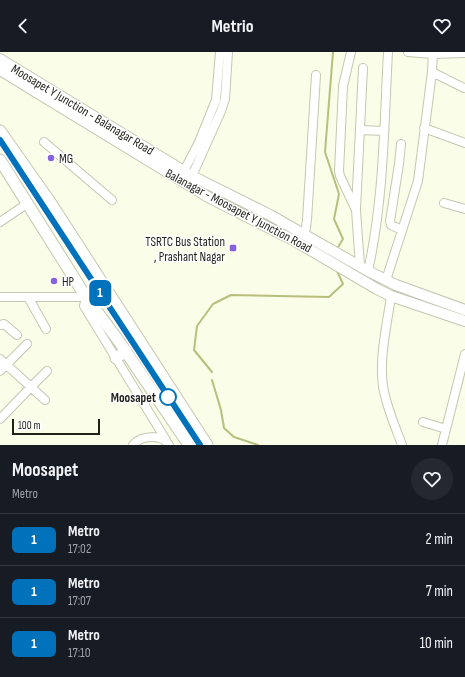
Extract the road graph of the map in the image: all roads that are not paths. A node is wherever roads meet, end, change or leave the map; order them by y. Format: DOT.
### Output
graph roads {
  1 [pos="220,52"];
  2 [pos="228,52"];
  3 [pos="351,52"];
  4 [pos="388,52"];
  5 [pos="408,52"];
  6 [pos="432,53"];
  7 [pos="461,53"];
  8 [pos="0,59"];
  9 [pos="363,68"];
  10 [pos="0,70"];
  11 [pos="432,72"];
  12 [pos="316,76"];
  13 [pos="464,88"];
  14 [pos="424,128"];
  15 [pos="360,130"];
  16 [pos="0,131"];
  17 [pos="384,131"];
  18 [pos="44,142"];
  19 [pos="465,143"];
  20 [pos="401,144"];
  21 [pos="0,160"];
  22 [pos="188,174"];
  23 [pos="38,185"];
  24 [pos="25,199"];
  25 [pos="112,200"];
  26 [pos="444,203"];
  27 [pos="465,209"];
  28 [pos="356,210"];
  29 [pos="0,222"];
  30 [pos="402,230"];
  31 [pos="305,234"];
  32 [pos="325,251"];
  33 [pos="361,266"];
  34 [pos="386,280"];
  35 [pos="391,296"];
  36 [pos="0,297"];
  37 [pos="28,297"];
  38 [pos="88,299"];
  39 [pos="426,302"];
  40 [pos="465,310"];
  41 [pos="465,321"];
  42 [pos="0,325"];
  43 [pos="46,329"];
  44 [pos="17,335"];
  45 [pos="27,344"];
  46 [pos="126,352"];
  47 [pos="465,354"];
  48 [pos="116,358"];
  49 [pos="2,365"];
  50 [pos="47,370"];
  51 [pos="31,387"];
  52 [pos="45,400"];
  53 [pos="0,419"];
  54 [pos="423,422"];
  55 [pos="446,429"];
  56 [pos="167,442"];
  57 [pos="133,445"];
  58 [pos="189,445"];
  59 [pos="207,445"];
  60 [pos="402,445"];
  61 [pos="442,445"];
  1 -- 22 [label="street"];
  2 -- 22 [label="street"];
  3 -- 28 [label="street"];
  4 -- 17 [label="street"];
  5 -- 6 [label="street"];
  6 -- 7 [label="street"];
  6 -- 11 [label="street"];
  8 -- 22 [label="main road, Moosapet Y Junction - Balanagar Road"];
  9 -- 15 [label="street"];
  10 -- 32 [label="main road, Balanagar - Moosapet Y Junction Road"];
  11 -- 13 [label="street"];
  11 -- 14 [label="street"];
  12 -- 31 [label="street"];
  14 -- 19 [label="street"];
  14 -- 30 [label="street"];
  15 -- 17 [label="street"];
  15 -- 28 [label="street"];
  16 -- 23 [label="highway"];
  17 -- 33 [label="street"];
  18 -- 25 [label="street"];
  20 -- 30 [label="street"];
  21 -- 24 [label="highway"];
  22 -- 31 [label="main road, Moosapet Y Junction - Balanagar Road"];
  23 -- 24 [label="highway"];
  23 -- 59 [label="highway"];
  24 -- 29 [label="street"];
  24 -- 38 [label="highway"];
  26 -- 27 [label="street"];
  28 -- 33 [label="street"];
  30 -- 34 [label="street"];
  31 -- 32 [label="main road, Moosapet Y Junction - Balanagar Road"];
  32 -- 33 [label="main road, Moosapet Y Junction - Balanagar Road"];
  32 -- 35 [label="main road, Balanagar - Moosapet Y Junction Road"];
  33 -- 34 [label="main road, Moosapet Y Junction - Balanagar Road"];
  34 -- 39 [label="main road, Moosapet Y Junction - Balanagar Road"];
  35 -- 39 [label="main road, Balanagar - Moosapet Y Junction Road"];
  35 -- 60 [label="street"];
  36 -- 37 [label="street"];
  37 -- 38 [label="street"];
  37 -- 43 [label="street"];
  38 -- 46 [label="highway"];
  38 -- 48 [label="street"];
  39 -- 40 [label="main road, Moosapet Y Junction - Balanagar Road"];
  39 -- 41 [label="main road, Balanagar - Moosapet Y Junction Road"];
  42 -- 44 [label="street"];
  45 -- 49 [label="street"];
  46 -- 48 [label="highway"];
  46 -- 58 [label="highway"];
  47 -- 55 [label="street"];
  48 -- 56 [label="street"];
  49 -- 51 [label="street"];
  50 -- 51 [label="street"];
  51 -- 52 [label="street"];
  51 -- 53 [label="street"];
  54 -- 55 [label="street"];
  55 -- 61 [label="street"];
  56 -- 57 [label="street"];
}
